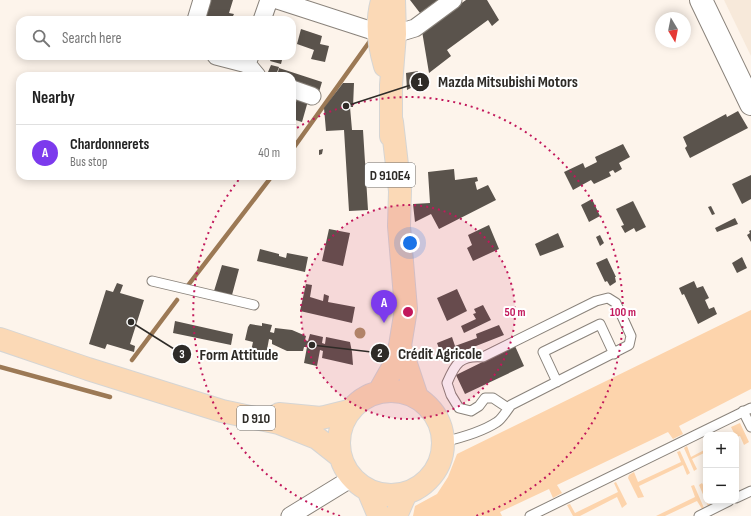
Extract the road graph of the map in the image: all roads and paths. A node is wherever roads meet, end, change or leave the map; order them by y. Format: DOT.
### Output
graph roads {
  1 [pos="202,0"];
  2 [pos="269,0"];
  3 [pos="277,0"];
  4 [pos="453,0"];
  5 [pos="700,0"];
  6 [pos="197,16"];
  7 [pos="263,16"];
  8 [pos="387,26"];
  9 [pos="232,60"];
  10 [pos="251,65"];
  11 [pos="296,91"];
  12 [pos="312,96"];
  13 [pos="751,104"];
  14 [pos="152,281"];
  15 [pos="254,305"];
  16 [pos="0,339"];
  17 [pos="401,342"];
  18 [pos="614,354"];
  19 [pos="560,380"];
  20 [pos="379,392"];
  21 [pos="165,393"];
  22 [pos="417,397"];
  23 [pos="508,408"];
  24 [pos="747,410"];
  25 [pos="349,411"];
  26 [pos="751,427"];
  27 [pos="444,442"];
  28 [pos="340,457"];
  29 [pos="360,484"];
  30 [pos="751,490"];
  31 [pos="406,493"];
  32 [pos="739,496"];
  33 [pos="723,504"];
  34 [pos="290,516"];
  35 [pos="379,516"];
  36 [pos="396,516"];
  37 [pos="530,516"];
  38 [pos="699,516"];
  1 -- 6 [label="street"];
  2 -- 7 [label="street"];
  3 -- 8 [label="street"];
  4 -- 8 [label="street"];
  5 -- 13 [label="street"];
  8 -- 17 [label="main road, D 910E4"];
  9 -- 10 [label="street"];
  11 -- 12 [label="street"];
  14 -- 15 [label="lane"];
  16 -- 21 [label="main road, D 910"];
  17 -- 20 [label="main road, D 910E4"];
  17 -- 22 [label="main road, D 910E4"];
  18 -- 19 [label="lane"];
  18 -- 19 [label="lane"];
  18 -- 23 [label="lane"];
  19 -- 23 [label="lane"];
  20 -- 22 [label="main road"];
  20 -- 25 [label="main road"];
  21 -- 25 [label="main road, D 910"];
  21 -- 28 [label="main road, D 910"];
  22 -- 27 [label="main road"];
  23 -- 27 [label="lane"];
  24 -- 26 [label="lane"];
  24 -- 37 [label="lane"];
  25 -- 28 [label="main road"];
  27 -- 31 [label="main road"];
  28 -- 29 [label="main road"];
  29 -- 31 [label="main road"];
  29 -- 34 [label="street"];
  29 -- 35 [label="main road"];
  30 -- 32 [label="lane"];
  31 -- 36 [label="main road"];
  33 -- 38 [label="lane"];
}
